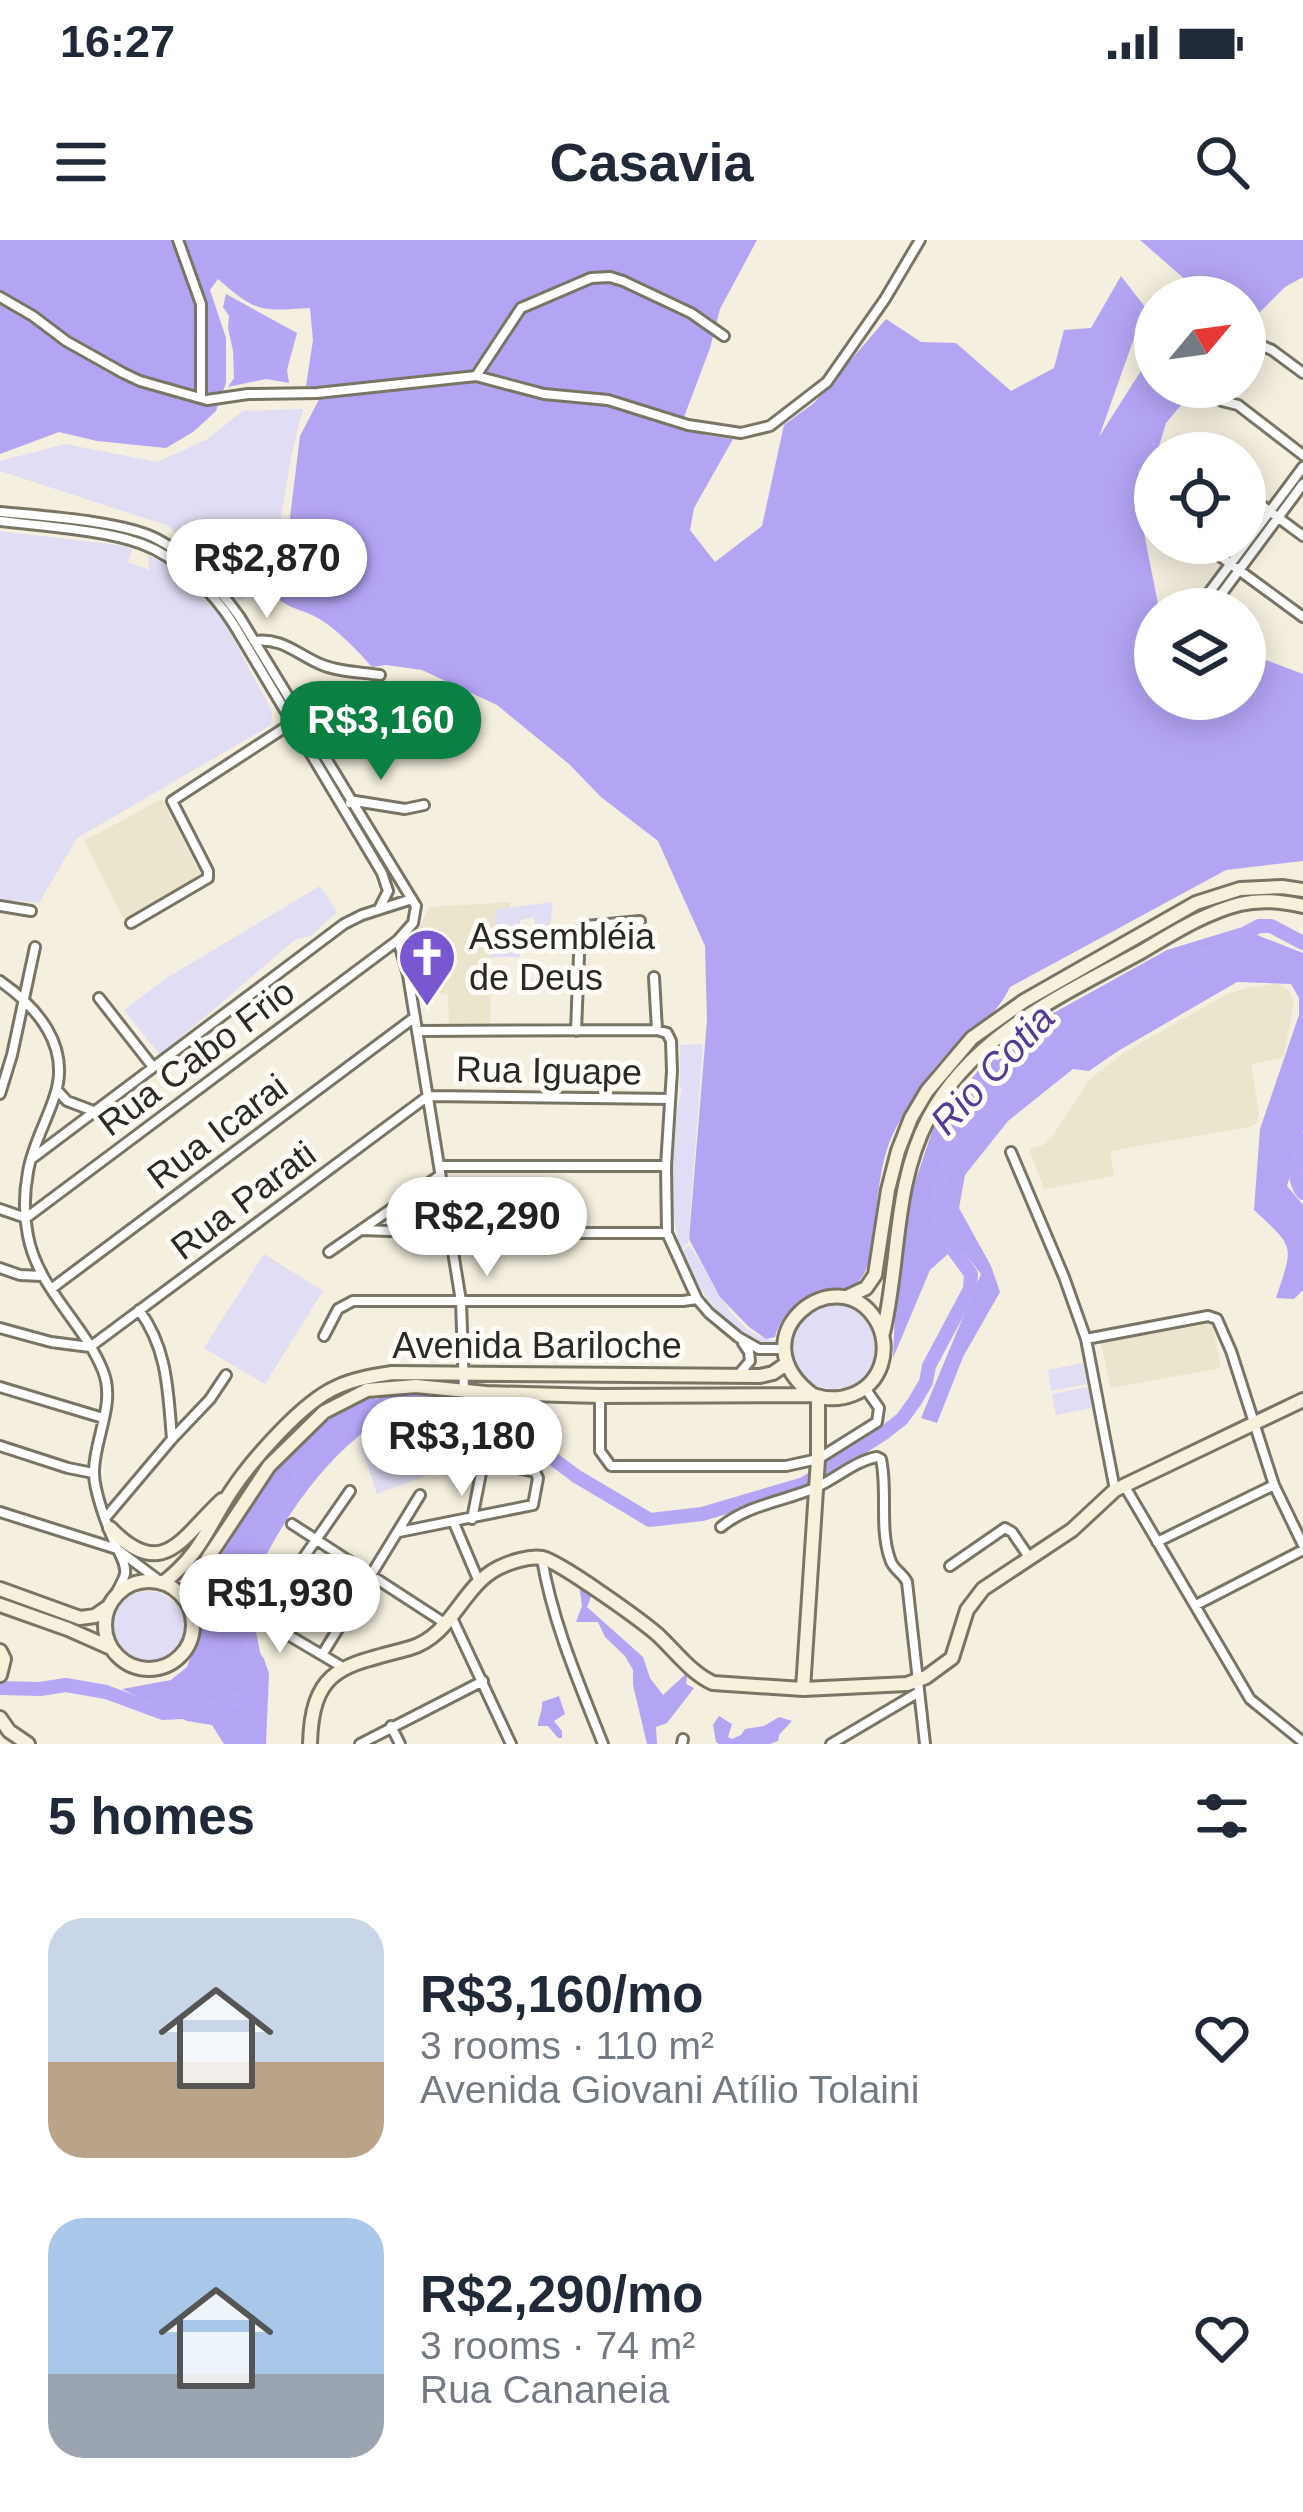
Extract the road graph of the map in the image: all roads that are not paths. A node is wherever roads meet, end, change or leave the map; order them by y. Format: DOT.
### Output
graph roads {
  1 [pos="178,240"];
  2 [pos="920,240"];
  3 [pos="0,297"];
  4 [pos="724,336"];
  5 [pos="1266,347"];
  6 [pos="1303,373"];
  7 [pos="476,376"];
  8 [pos="201,398"];
  9 [pos="1242,408"];
  10 [pos="1303,455"];
  11 [pos="1303,466"];
  12 [pos="1303,484"];
  13 [pos="1266,509"];
  14 [pos="0,512"];
  15 [pos="1274,515"];
  16 [pos="0,521"];
  17 [pos="1266,524"];
  18 [pos="1303,536"];
  19 [pos="1231,564"];
  20 [pos="1239,570"];
  21 [pos="1226,588"];
  22 [pos="1303,617"];
  23 [pos="254,641"];
  24 [pos="380,675"];
  25 [pos="296,720"];
  26 [pos="348,804"];
  27 [pos="424,806"];
  28 [pos="1303,890"];
  29 [pos="414,903"];
  30 [pos="0,905"];
  31 [pos="1303,906"];
  32 [pos="379,909"];
  33 [pos="31,911"];
  34 [pos="640,921"];
  35 [pos="130,922"];
  36 [pos="398,940"];
  37 [pos="35,946"];
  38 [pos="653,977"];
  39 [pos="0,981"];
  40 [pos="24,998"];
  41 [pos="99,998"];
  42 [pos="415,1016"];
  43 [pos="657,1030"];
  44 [pos="417,1031"];
  45 [pos="576,1031"];
  46 [pos="153,1066"];
  47 [pos="57,1090"];
  48 [pos="0,1094"];
  49 [pos="428,1096"];
  50 [pos="670,1099"];
  51 [pos="95,1112"];
  52 [pos="1011,1152"];
  53 [pos="31,1159"];
  54 [pos="666,1166"];
  55 [pos="439,1171"];
  56 [pos="0,1209"];
  57 [pos="392,1209"];
  58 [pos="26,1218"];
  59 [pos="361,1230"];
  60 [pos="400,1232"];
  61 [pos="449,1233"];
  62 [pos="667,1233"];
  63 [pos="328,1252"];
  64 [pos="0,1268"];
  65 [pos="42,1276"];
  66 [pos="51,1289"];
  67 [pos="846,1298"];
  68 [pos="698,1299"];
  69 [pos="461,1301"];
  70 [pos="140,1310"];
  71 [pos="0,1328"];
  72 [pos="883,1335"];
  73 [pos="324,1336"];
  74 [pos="738,1337"];
  75 [pos="1086,1339"];
  76 [pos="90,1347"];
  77 [pos="783,1348"];
  78 [pos="786,1364"];
  79 [pos="465,1373"];
  80 [pos="739,1374"];
  81 [pos="226,1375"];
  82 [pos="0,1388"];
  83 [pos="865,1388"];
  84 [pos="464,1392"];
  85 [pos="601,1396"];
  86 [pos="815,1396"];
  87 [pos="1300,1404"];
  88 [pos="103,1418"];
  89 [pos="454,1420"];
  90 [pos="1254,1424"];
  91 [pos="172,1439"];
  92 [pos="0,1446"];
  93 [pos="817,1464"];
  94 [pos="482,1468"];
  95 [pos="93,1473"];
  96 [pos="1274,1485"];
  97 [pos="816,1486"];
  98 [pos="1120,1487"];
  99 [pos="232,1491"];
  100 [pos="350,1491"];
  101 [pos="420,1495"];
  102 [pos="0,1512"];
  103 [pos="472,1519"];
  104 [pos="108,1523"];
  105 [pos="454,1523"];
  106 [pos="292,1524"];
  107 [pos="721,1527"];
  108 [pos="399,1532"];
  109 [pos="316,1540"];
  110 [pos="1157,1542"];
  111 [pos="1303,1548"];
  112 [pos="117,1549"];
  113 [pos="1029,1556"];
  114 [pos="542,1558"];
  115 [pos="950,1566"];
  116 [pos="370,1575"];
  117 [pos="162,1582"];
  118 [pos="479,1583"];
  119 [pos="0,1589"];
  120 [pos="111,1602"];
  121 [pos="1196,1604"];
  122 [pos="0,1605"];
  123 [pos="191,1612"];
  124 [pos="449,1620"];
  125 [pos="112,1649"];
  126 [pos="0,1651"];
  127 [pos="322,1655"];
  128 [pos="345,1669"];
  129 [pos="0,1675"];
  130 [pos="483,1681"];
  131 [pos="919,1686"];
  132 [pos="802,1689"];
  133 [pos="0,1718"];
  134 [pos="391,1726"];
  135 [pos="1303,1742"];
  136 [pos="28,1744"];
  137 [pos="310,1744"];
  138 [pos="360,1744"];
  139 [pos="400,1744"];
  140 [pos="512,1744"];
  141 [pos="603,1744"];
  142 [pos="831,1744"];
  143 [pos="925,1744"];
  1 -- 8 [label="street"];
  2 -- 7 [label="street"];
  3 -- 8 [label="street"];
  4 -- 7 [label="street"];
  5 -- 6 [label="street"];
  7 -- 8 [label="street"];
  9 -- 10 [label="street"];
  11 -- 15 [label="street"];
  12 -- 15 [label="street"];
  13 -- 15 [label="street"];
  14 -- 23 [label="street"];
  15 -- 17 [label="street"];
  15 -- 18 [label="street"];
  15 -- 20 [label="street"];
  16 -- 25 [label="street"];
  19 -- 20 [label="street"];
  20 -- 21 [label="street"];
  20 -- 22 [label="street"];
  23 -- 24 [label="street"];
  23 -- 25 [label="street"];
  25 -- 26 [label="street"];
  25 -- 35 [label="street"];
  26 -- 27 [label="street"];
  26 -- 29 [label="street"];
  26 -- 32 [label="street"];
  28 -- 67 [label="main road"];
  29 -- 32 [label="street"];
  29 -- 36 [label="street"];
  30 -- 33 [label="street"];
  31 -- 72 [label="main road"];
  32 -- 46 [label="street"];
  34 -- 45 [label="street"];
  36 -- 42 [label="street"];
  36 -- 58 [label="street, Rua Cabo Frio"];
  37 -- 40 [label="street"];
  38 -- 43 [label="street"];
  39 -- 40 [label="street"];
  40 -- 47 [label="street"];
  40 -- 48 [label="street"];
  41 -- 46 [label="street"];
  42 -- 44 [label="street"];
  42 -- 66 [label="street, Rua Icarai"];
  43 -- 45 [label="street"];
  43 -- 50 [label="street"];
  44 -- 45 [label="street"];
  44 -- 49 [label="street"];
  46 -- 51 [label="street"];
  47 -- 51 [label="street"];
  47 -- 53 [label="street"];
  49 -- 50 [label="street, Rua Iguape"];
  49 -- 55 [label="street"];
  49 -- 70 [label="street, Rua Parati"];
  50 -- 54 [label="street"];
  51 -- 53 [label="street"];
  52 -- 75 [label="street"];
  53 -- 58 [label="street"];
  54 -- 55 [label="street"];
  54 -- 62 [label="street"];
  55 -- 57 [label="street"];
  55 -- 61 [label="street"];
  56 -- 58 [label="street"];
  57 -- 59 [label="street"];
  57 -- 60 [label="street"];
  58 -- 65 [label="street"];
  59 -- 60 [label="street"];
  59 -- 63 [label="street"];
  60 -- 61 [label="street"];
  61 -- 62 [label="street"];
  61 -- 69 [label="street"];
  62 -- 68 [label="street"];
  64 -- 65 [label="street"];
  65 -- 66 [label="street"];
  66 -- 76 [label="street"];
  67 -- 72 [label="main road"];
  67 -- 77 [label="main road"];
  68 -- 69 [label="street"];
  68 -- 74 [label="street"];
  69 -- 73 [label="street"];
  69 -- 79 [label="street"];
  70 -- 76 [label="street, Rua Parati"];
  70 -- 91 [label="street"];
  71 -- 76 [label="street"];
  72 -- 83 [label="main road"];
  74 -- 77 [label="street"];
  74 -- 80 [label="street"];
  75 -- 90 [label="street"];
  75 -- 98 [label="street"];
  76 -- 88 [label="street"];
  77 -- 78 [label="main road"];
  78 -- 80 [label="main road, Avenida Bariloche"];
  78 -- 86 [label="main road"];
  79 -- 80 [label="main road, Avenida Bariloche"];
  79 -- 84 [label="street"];
  79 -- 99 [label="main road, Avenida Bariloche"];
  81 -- 91 [label="street"];
  82 -- 88 [label="street"];
  83 -- 86 [label="main road"];
  83 -- 93 [label="street"];
  84 -- 85 [label="main road, Avenida Bariloche"];
  84 -- 123 [label="main road, Avenida Bariloche"];
  85 -- 86 [label="main road, Avenida Bariloche"];
  85 -- 93 [label="street"];
  86 -- 93 [label="main road"];
  87 -- 90 [label="main road"];
  88 -- 95 [label="street"];
  89 -- 94 [label="street"];
  90 -- 96 [label="street"];
  90 -- 98 [label="main road"];
  91 -- 104 [label="street"];
  92 -- 95 [label="street"];
  93 -- 97 [label="main road"];
  94 -- 103 [label="street"];
  94 -- 103 [label="street"];
  95 -- 104 [label="street"];
  96 -- 110 [label="street"];
  96 -- 111 [label="street"];
  97 -- 107 [label="street"];
  97 -- 131 [label="street"];
  97 -- 132 [label="main road"];
  98 -- 110 [label="street"];
  98 -- 113 [label="main road"];
  99 -- 104 [label="main road"];
  99 -- 117 [label="main road, Avenida Bariloche"];
  100 -- 109 [label="street"];
  101 -- 108 [label="street"];
  102 -- 112 [label="street"];
  103 -- 105 [label="street"];
  104 -- 112 [label="street"];
  105 -- 108 [label="street"];
  105 -- 118 [label="street"];
  106 -- 109 [label="street"];
  108 -- 116 [label="street"];
  109 -- 116 [label="street"];
  109 -- 127 [label="street"];
  110 -- 121 [label="street"];
  111 -- 121 [label="street"];
  112 -- 117 [label="street"];
  112 -- 120 [label="street"];
  113 -- 115 [label="street"];
  113 -- 131 [label="main road"];
  114 -- 118 [label="main road"];
  114 -- 132 [label="main road"];
  114 -- 141 [label="street"];
  116 -- 124 [label="street"];
  116 -- 127 [label="street"];
  117 -- 120 [label="main road"];
  117 -- 123 [label="main road"];
  118 -- 124 [label="main road"];
  119 -- 120 [label="main road"];
  120 -- 125 [label="main road"];
  121 -- 135 [label="street"];
  122 -- 125 [label="main road"];
  123 -- 125 [label="main road"];
  124 -- 128 [label="main road"];
  124 -- 130 [label="street"];
  126 -- 129 [label="main road"];
  127 -- 128 [label="street"];
  128 -- 137 [label="main road"];
  130 -- 134 [label="street"];
  130 -- 140 [label="street"];
  131 -- 132 [label="main road"];
  131 -- 142 [label="street"];
  131 -- 143 [label="street"];
  133 -- 136 [label="main road"];
  134 -- 138 [label="street"];
  134 -- 139 [label="street"];
}
